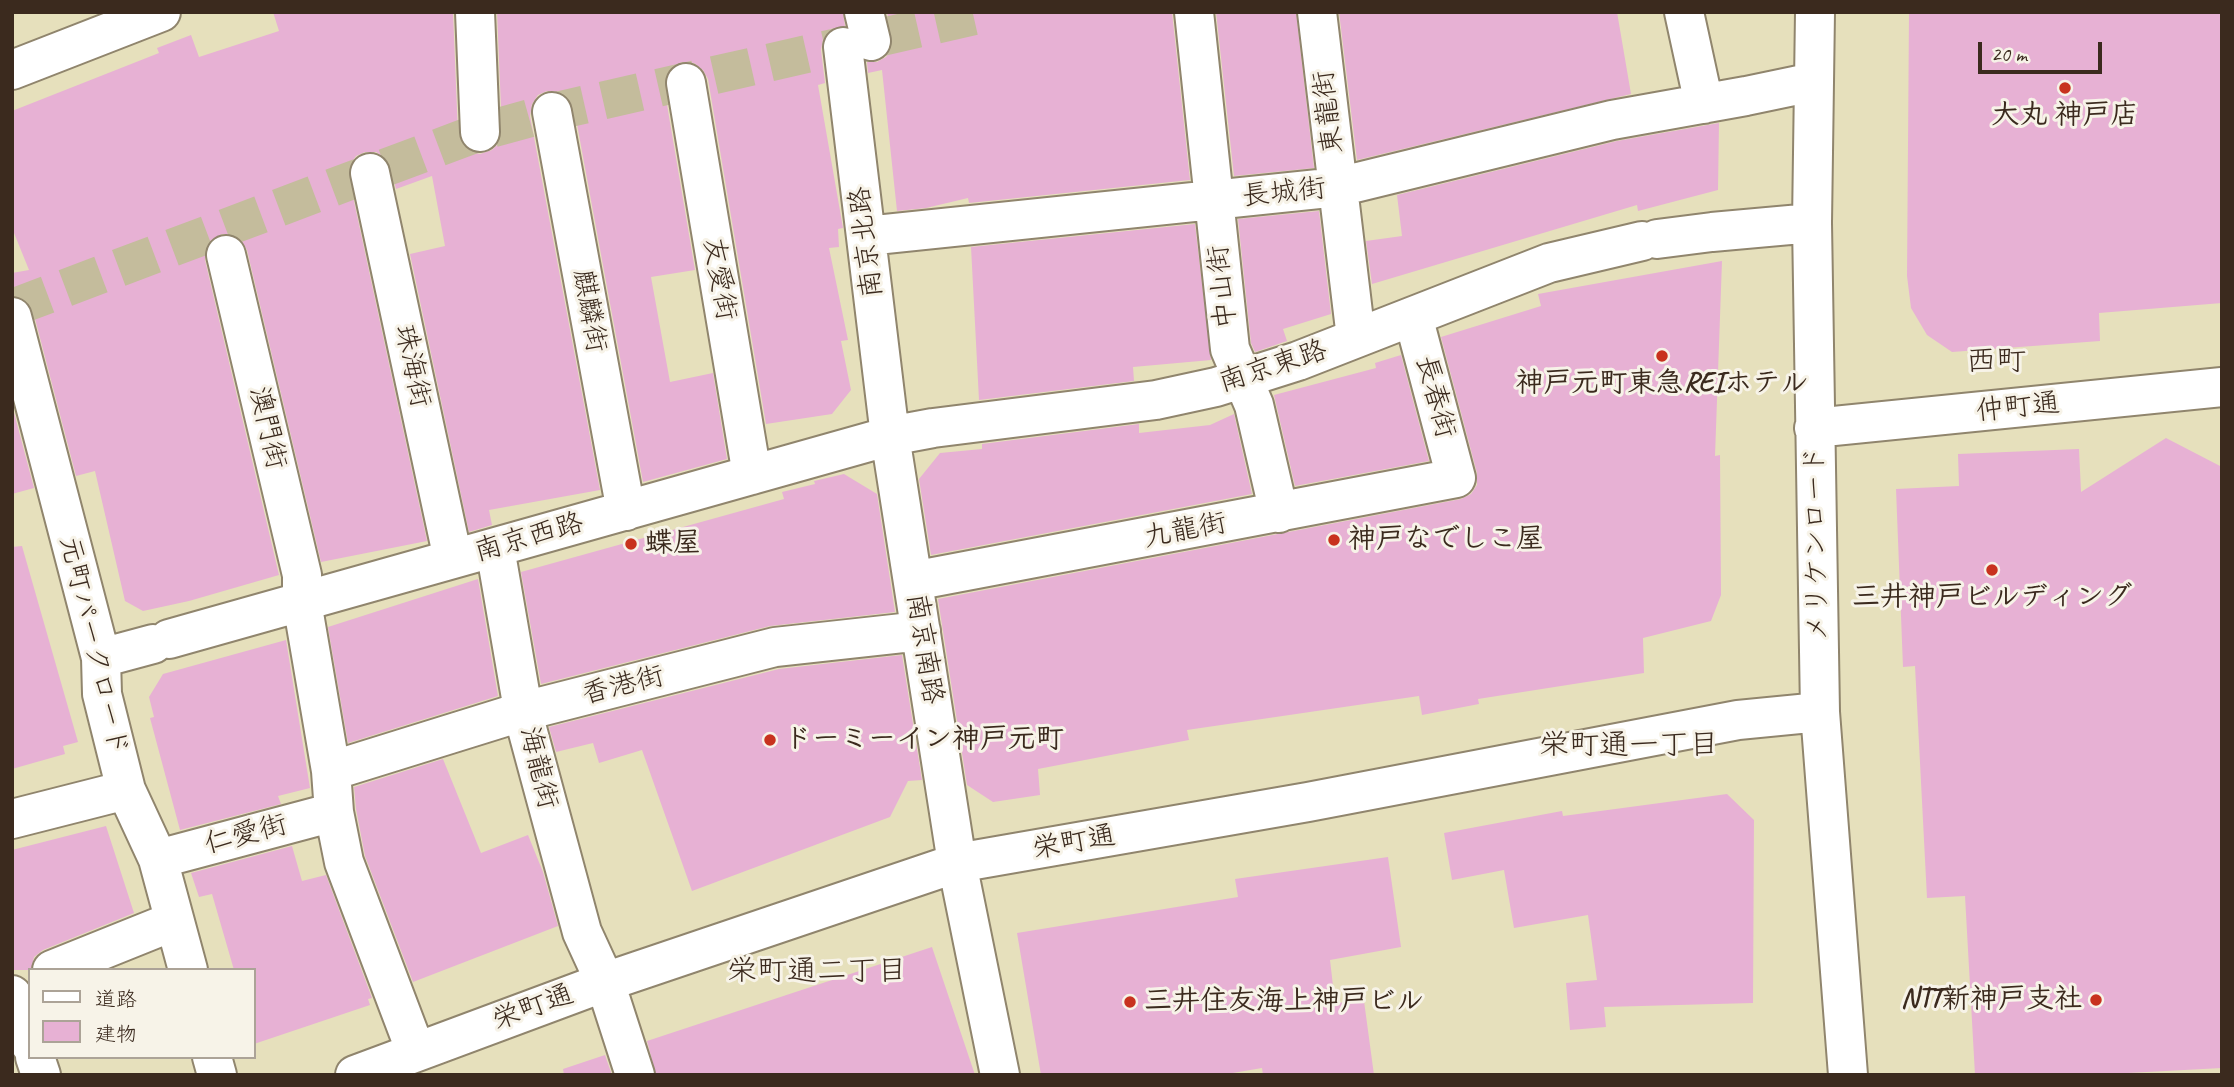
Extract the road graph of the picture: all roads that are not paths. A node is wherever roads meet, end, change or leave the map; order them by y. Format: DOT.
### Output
graph roads {
  1 [pos="160,12"];
  2 [pos="475,12"];
  3 [pos="1194,12"];
  4 [pos="1317,12"];
  5 [pos="1684,12"];
  6 [pos="1815,12"];
  7 [pos="859,34"];
  8 [pos="12,70"];
  9 [pos="1813,82"];
  10 [pos="686,83"];
  11 [pos="1699,104"];
  12 [pos="552,112"];
  13 [pos="480,132"];
  14 [pos="370,173"];
  15 [pos="1338,187"];
  16 [pos="1214,200"];
  17 [pos="1812,223"];
  18 [pos="866,236"];
  19 [pos="226,255"];
  20 [pos="1413,316"];
  21 [pos="12,317"];
  22 [pos="1356,338"];
  23 [pos="1242,379"];
  24 [pos="2222,387"];
  25 [pos="1814,428"];
  26 [pos="890,436"];
  27 [pos="752,475"];
  28 [pos="1456,478"];
  29 [pos="625,510"];
  30 [pos="1279,513"];
  31 [pos="495,548"];
  32 [pos="453,559"];
  33 [pos="913,581"];
  34 [pos="302,602"];
  35 [pos="921,631"];
  36 [pos="101,659"];
  37 [pos="524,711"];
  38 [pos="1820,712"];
  39 [pos="331,771"];
  40 [pos="127,790"];
  41 [pos="334,812"];
  42 [pos="12,819"];
  43 [pos="158,859"];
  44 [pos="957,863"];
  45 [pos="174,921"];
  46 [pos="57,968"];
  47 [pos="187,968"];
  48 [pos="605,982"];
  49 [pos="12,995"];
  50 [pos="28,1039"];
  51 [pos="416,1052"];
  52 [pos="355,1075"];
  53 [pos="635,1075"];
  54 [pos="1000,1075"];
  55 [pos="1848,1075"];
  1 -- 8 [label="street"];
  2 -- 13 [label="street"];
  3 -- 16 [label="street, 中山街"];
  4 -- 15 [label="street, 東龍街"];
  5 -- 11 [label="street"];
  6 -- 9 [label="street, メリケンロード"];
  7 -- 18 [label="street, 南京北路"];
  9 -- 11 [label="street, 長城街"];
  9 -- 17 [label="street, メリケンロード"];
  10 -- 27 [label="street, 友愛街"];
  11 -- 15 [label="street, 長城街"];
  12 -- 29 [label="street, 麒麟街"];
  14 -- 32 [label="street, 珠海街"];
  15 -- 16 [label="street, 長城街"];
  15 -- 22 [label="street, 東龍街"];
  16 -- 18 [label="street, 長城街"];
  16 -- 23 [label="street, 中山街"];
  17 -- 20 [label="street, 南京東路"];
  17 -- 25 [label="street, メリケンロード"];
  18 -- 26 [label="street, 南京北路"];
  19 -- 34 [label="street, 澳門街"];
  20 -- 22 [label="street, 南京東路"];
  20 -- 28 [label="street, 長春街"];
  21 -- 36 [label="street, 元町パークロード"];
  22 -- 23 [label="street, 南京東路"];
  23 -- 26 [label="street, 南京東路"];
  23 -- 30 [label="street, 中山街"];
  24 -- 25 [label="street, 仲町通"];
  25 -- 38 [label="street, メリケンロード"];
  26 -- 27 [label="street, 南京西路"];
  26 -- 33 [label="street, 南京南路"];
  27 -- 29 [label="street, 南京西路"];
  28 -- 30 [label="street, 九龍街"];
  29 -- 31 [label="street, 南京西路"];
  30 -- 33 [label="street, 九龍街"];
  31 -- 32 [label="street, 南京西路"];
  31 -- 37 [label="street, 海龍街"];
  32 -- 34 [label="street, 南京西路"];
  33 -- 35 [label="street, 南京南路"];
  34 -- 36 [label="street, 南京西路"];
  34 -- 39 [label="street, 澳門街"];
  35 -- 37 [label="street, 香港街"];
  35 -- 44 [label="street, 南京南路"];
  36 -- 40 [label="street, 元町パークロード"];
  37 -- 39 [label="street, 香港街"];
  37 -- 48 [label="street, 海龍街"];
  38 -- 44 [label="street, 栄町通"];
  38 -- 55 [label="street, メリケンロード"];
  39 -- 41 [label="street, 澳門街"];
  40 -- 42 [label="street"];
  40 -- 43 [label="street, 元町パークロード"];
  41 -- 43 [label="street, 仁愛街"];
  41 -- 51 [label="street, 澳門街"];
  43 -- 45 [label="street, 元町パークロード"];
  44 -- 48 [label="street, 栄町通"];
  44 -- 54 [label="street, 南京南路"];
  45 -- 46 [label="street"];
  45 -- 47 [label="street, 元町パークロード"];
  48 -- 51 [label="street, 栄町通"];
  48 -- 53 [label="street, 海龍街"];
  49 -- 50 [label="street"];
  51 -- 52 [label="street, 栄町通"];
}
